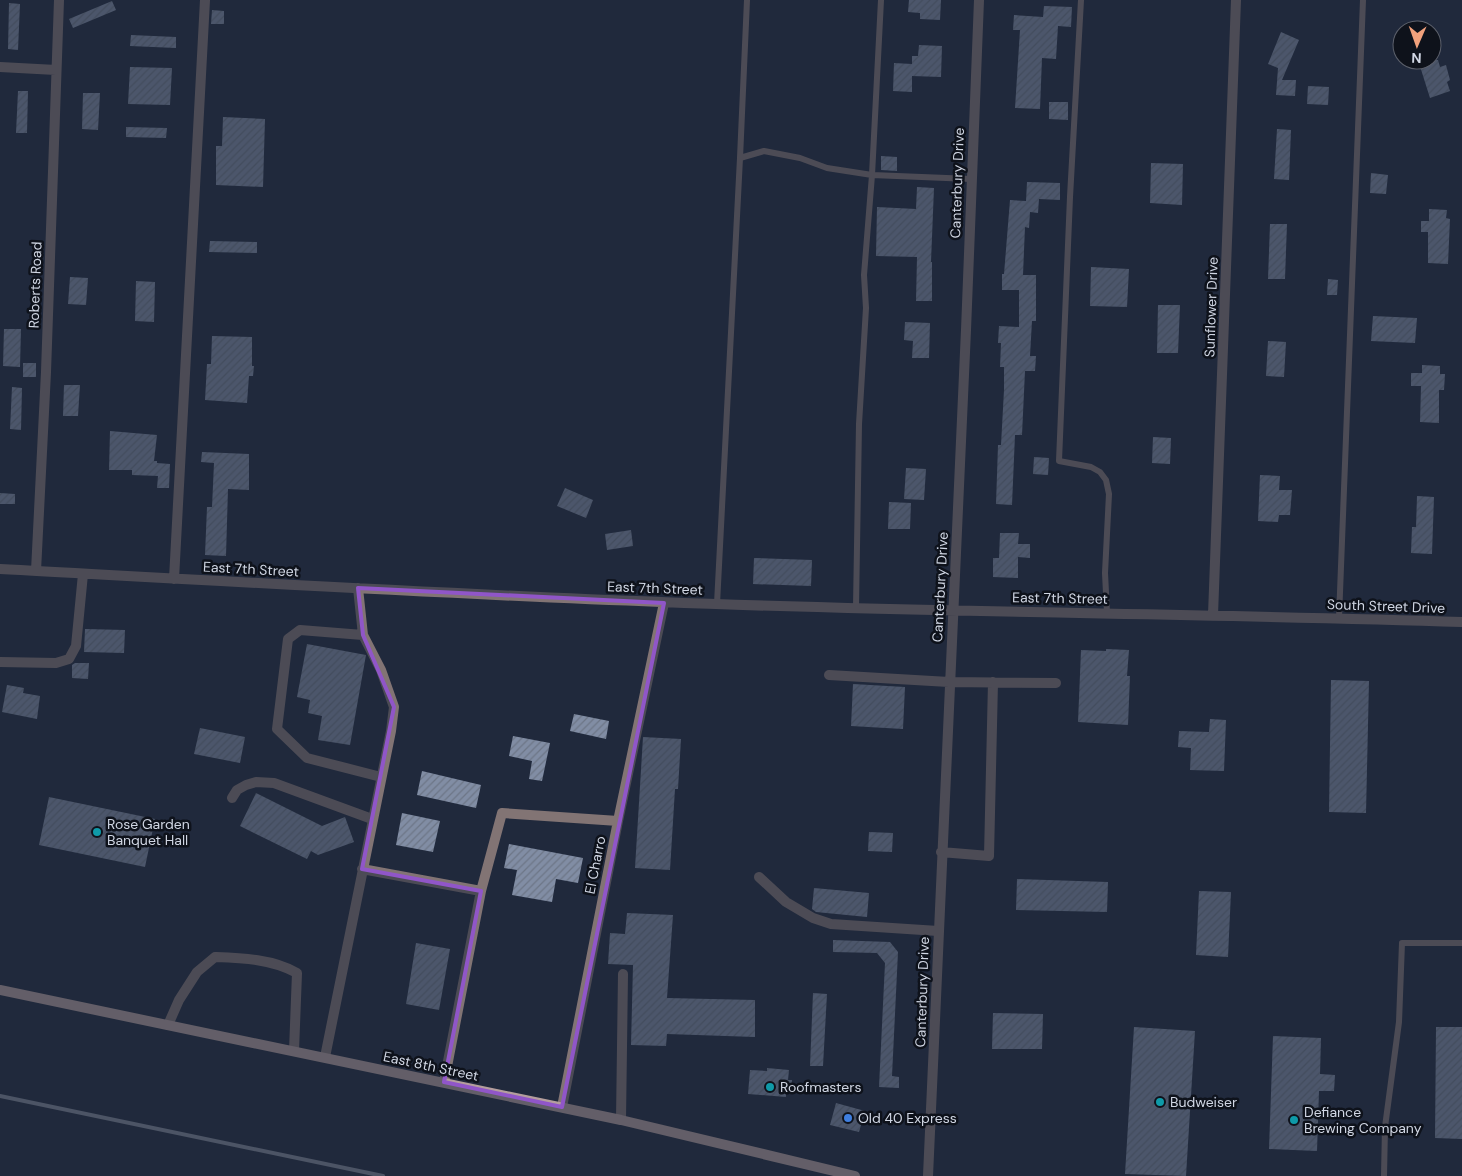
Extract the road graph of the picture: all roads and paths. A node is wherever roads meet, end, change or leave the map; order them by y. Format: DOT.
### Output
graph roads {
  1 [pos="59,0"];
  2 [pos="205,0"];
  3 [pos="747,0"];
  4 [pos="881,0"];
  5 [pos="978,0"];
  6 [pos="1081,0"];
  7 [pos="1236,0"];
  8 [pos="1363,0"];
  9 [pos="0,67"];
  10 [pos="56,70"];
  11 [pos="740,158"];
  12 [pos="872,175"];
  13 [pos="970,180"];
  14 [pos="0,569"];
  15 [pos="36,571"];
  16 [pos="83,574"];
  17 [pos="174,579"];
  18 [pos="358,588"];
  19 [pos="664,603"];
  20 [pos="717,604"];
  21 [pos="856,608"];
  22 [pos="952,610"];
  23 [pos="1107,613"];
  24 [pos="1213,615"];
  25 [pos="1310,617"];
  26 [pos="1339,618"];
  27 [pos="1462,622"];
  28 [pos="363,635"];
  29 [pos="0,662"];
  30 [pos="829,676"];
  31 [pos="949,682"];
  32 [pos="993,682"];
  33 [pos="1056,683"];
  34 [pos="381,777"];
  35 [pos="232,798"];
  36 [pos="372,820"];
  37 [pos="618,821"];
  38 [pos="942,852"];
  39 [pos="362,869"];
  40 [pos="759,877"];
  41 [pos="481,891"];
  42 [pos="938,931"];
  43 [pos="1462,943"];
  44 [pos="623,974"];
  45 [pos="0,990"];
  46 [pos="168,1025"];
  47 [pos="294,1051"];
  48 [pos="325,1057"];
  49 [pos="444,1082"];
  50 [pos="562,1107"];
  51 [pos="621,1120"];
  52 [pos="855,1176"];
  53 [pos="928,1176"];
  54 [pos="1384,1176"];
  1 -- 10 [label="street, Roberts Road"];
  2 -- 17 [label="street"];
  3 -- 11 [label="lane"];
  4 -- 12 [label="lane"];
  5 -- 13 [label="street, Canterbury Drive"];
  6 -- 23 [label="lane"];
  7 -- 24 [label="street, Sunflower Drive"];
  8 -- 26 [label="lane"];
  9 -- 10 [label="street"];
  10 -- 15 [label="street, Roberts Road"];
  11 -- 12 [label="lane"];
  11 -- 20 [label="lane"];
  12 -- 13 [label="lane"];
  12 -- 21 [label="lane"];
  13 -- 22 [label="street, Canterbury Drive"];
  14 -- 15 [label="street, East 7th Street"];
  15 -- 16 [label="street, East 7th Street"];
  16 -- 17 [label="street, East 7th Street"];
  16 -- 29 [label="street"];
  17 -- 18 [label="street, East 7th Street"];
  18 -- 19 [label="street, East 7th Street"];
  18 -- 28 [label="street"];
  19 -- 20 [label="street, East 7th Street"];
  19 -- 37 [label="street"];
  20 -- 21 [label="street, East 7th Street"];
  21 -- 22 [label="street, East 7th Street"];
  22 -- 23 [label="street, East 7th Street"];
  22 -- 31 [label="street, Canterbury Drive"];
  23 -- 24 [label="street, East 7th Street"];
  24 -- 25 [label="street, East 7th Street"];
  25 -- 26 [label="street, South Street Drive"];
  26 -- 27 [label="street, South Street Drive"];
  28 -- 34 [label="street"];
  28 -- 34 [label="street"];
  30 -- 31 [label="street"];
  31 -- 32 [label="street"];
  31 -- 38 [label="street, Canterbury Drive"];
  32 -- 33 [label="street"];
  32 -- 38 [label="street"];
  34 -- 36 [label="street"];
  35 -- 36 [label="street"];
  36 -- 39 [label="street"];
  37 -- 41 [label="street, El Charro"];
  37 -- 50 [label="street, El Charro"];
  38 -- 42 [label="street, Canterbury Drive"];
  39 -- 41 [label="street"];
  39 -- 48 [label="street"];
  40 -- 42 [label="street"];
  41 -- 49 [label="street"];
  42 -- 53 [label="street, Canterbury Drive"];
  43 -- 54 [label="lane"];
  44 -- 51 [label="street"];
  45 -- 46 [label="main road, East 8th Street"];
  46 -- 47 [label="main road, East 8th Street"];
  46 -- 47 [label="street"];
  47 -- 48 [label="main road, East 8th Street"];
  48 -- 49 [label="main road, East 8th Street"];
  49 -- 50 [label="main road, East 8th Street"];
  50 -- 51 [label="main road, East 8th Street"];
  51 -- 52 [label="main road, East 8th Street"];
}
